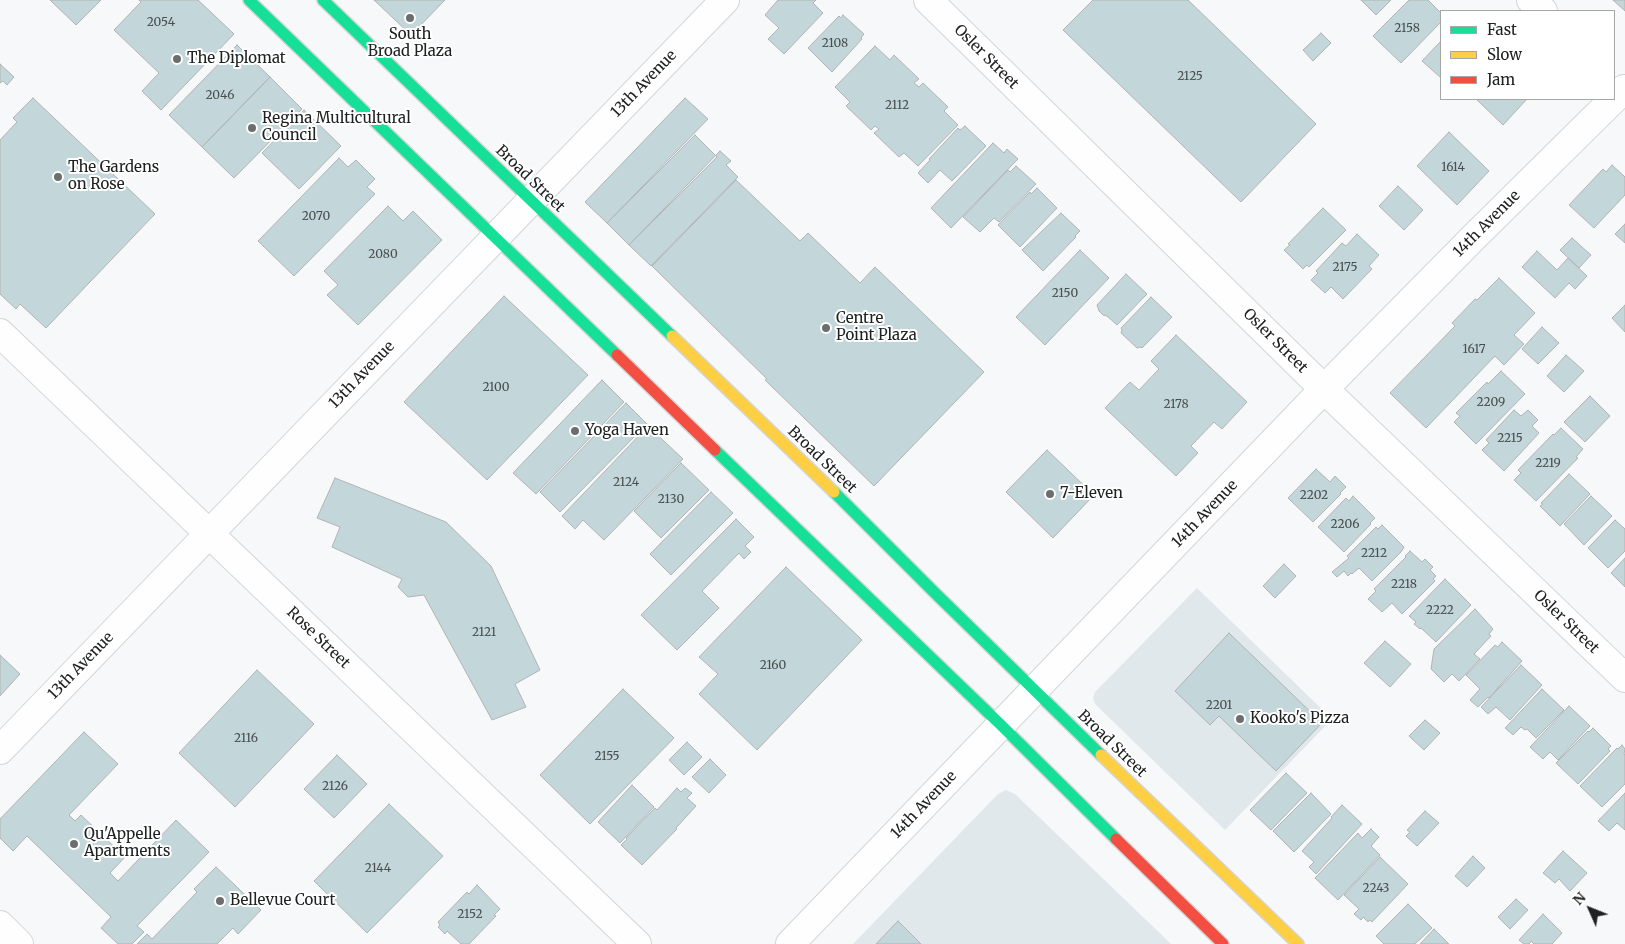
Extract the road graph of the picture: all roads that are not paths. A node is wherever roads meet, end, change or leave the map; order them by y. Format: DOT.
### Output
graph roads {
  1 [pos="249,0"];
  2 [pos="323,0"];
  3 [pos="725,0"];
  4 [pos="928,0"];
  5 [pos="1531,0"];
  6 [pos="1542,10"];
  7 [pos="1615,79"];
  8 [pos="1625,89"];
  9 [pos="1615,99"];
  10 [pos="1614,100"];
  11 [pos="531,201"];
  12 [pos="496,237"];
  13 [pos="0,333"];
  14 [pos="1324,389"];
  15 [pos="209,534"];
  16 [pos="1625,678"];
  17 [pos="1035,690"];
  18 [pos="1001,725"];
  19 [pos="0,750"];
  20 [pos="0,925"];
  21 [pos="19,944"];
  22 [pos="637,944"];
  23 [pos="790,944"];
  24 [pos="1222,944"];
  25 [pos="1298,944"];
  1 -- 12 [label="main road"];
  2 -- 11 [label="main road, Broad Street"];
  3 -- 11 [label="street, 13th Avenue"];
  4 -- 14 [label="street, Osler Street"];
  5 -- 6 [label="street"];
  7 -- 8 [label="street"];
  8 -- 9 [label="street, 14th Avenue"];
  10 -- 14 [label="street, 14th Avenue"];
  11 -- 12 [label="street, 13th Avenue"];
  11 -- 17 [label="main road, Broad Street"];
  12 -- 15 [label="street, 13th Avenue"];
  12 -- 18 [label="main road"];
  13 -- 15 [label="street, Rose Street"];
  14 -- 16 [label="street, Osler Street"];
  14 -- 17 [label="street, 14th Avenue"];
  15 -- 19 [label="street, 13th Avenue"];
  15 -- 22 [label="street, Rose Street"];
  17 -- 18 [label="street, 14th Avenue"];
  17 -- 25 [label="main road, Broad Street"];
  18 -- 23 [label="street, 14th Avenue"];
  18 -- 24 [label="main road"];
  20 -- 21 [label="street"];
}
